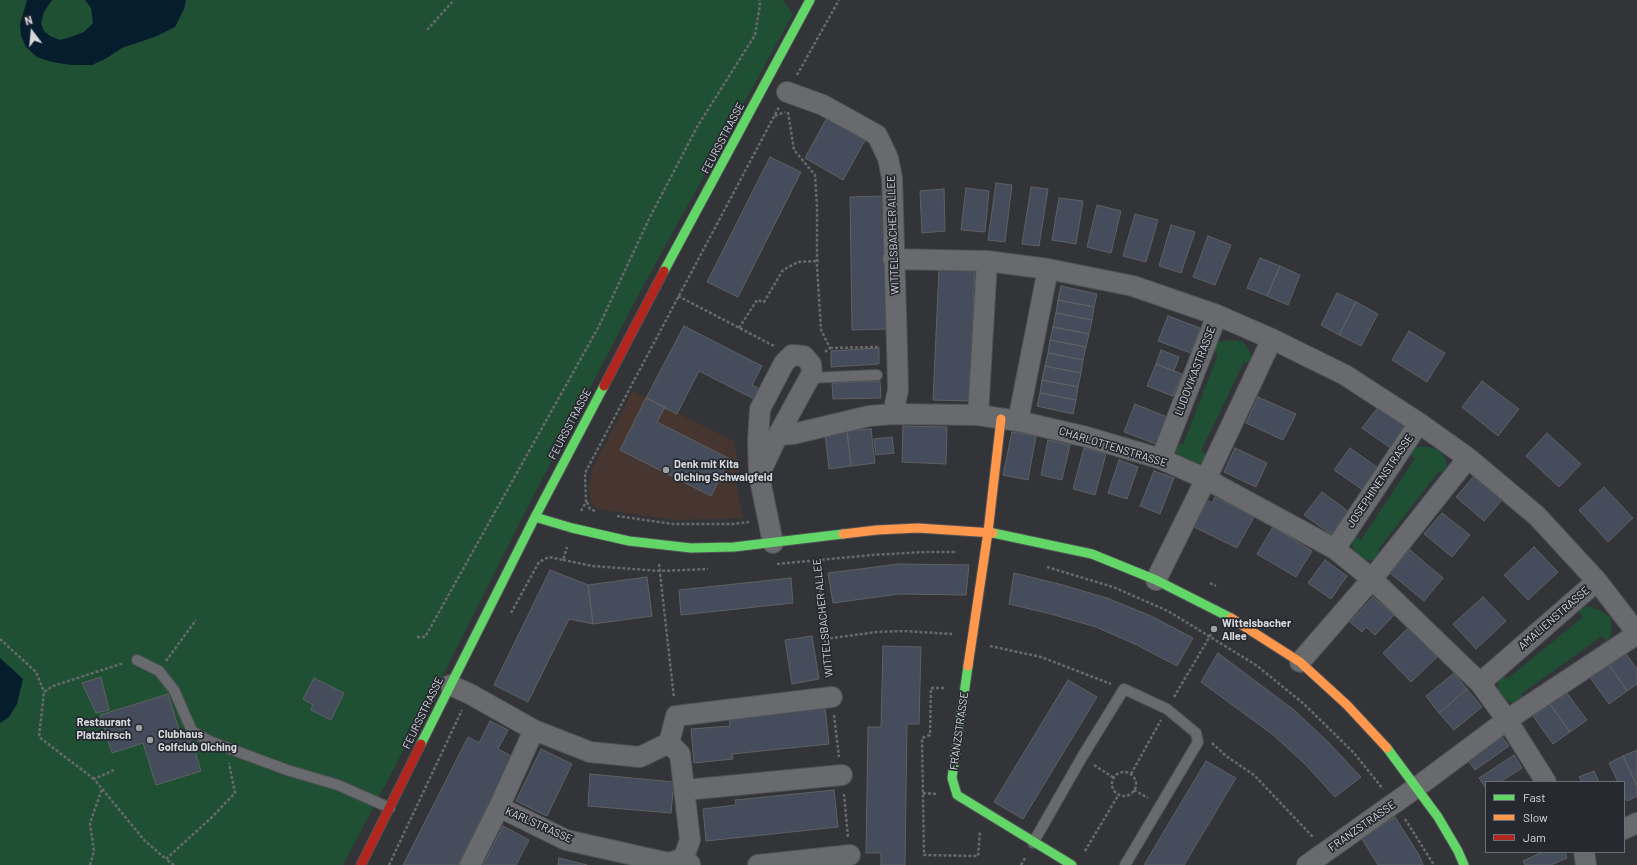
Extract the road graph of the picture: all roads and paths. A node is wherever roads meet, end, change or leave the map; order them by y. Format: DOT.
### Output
graph roads {
  1 [pos="454,0"];
  2 [pos="759,0"];
  3 [pos="810,0"];
  4 [pos="839,0"];
  5 [pos="427,30"];
  6 [pos="787,92"];
  7 [pos="894,259"];
  8 [pos="818,261"];
  9 [pos="986,261"];
  10 [pos="1048,269"];
  11 [pos="678,296"];
  12 [pos="1217,315"];
  13 [pos="739,328"];
  14 [pos="1272,339"];
  15 [pos="897,347"];
  16 [pos="830,348"];
  17 [pos="792,355"];
  18 [pos="810,371"];
  19 [pos="877,375"];
  20 [pos="893,414"];
  21 [pos="978,415"];
  22 [pos="1009,420"];
  23 [pos="1419,423"];
  24 [pos="778,436"];
  25 [pos="1468,458"];
  26 [pos="1161,459"];
  27 [pos="759,475"];
  28 [pos="1206,479"];
  29 [pos="586,502"];
  30 [pos="597,512"];
  31 [pos="610,515"];
  32 [pos="535,517"];
  33 [pos="768,520"];
  34 [pos="572,528"];
  35 [pos="988,532"];
  36 [pos="814,539"];
  37 [pos="773,543"];
  38 [pos="1335,549"];
  39 [pos="984,552"];
  40 [pos="817,561"];
  41 [pos="1043,566"];
  42 [pos="659,571"];
  43 [pos="1372,579"];
  44 [pos="1156,580"];
  45 [pos="1597,581"];
  46 [pos="508,618"];
  47 [pos="196,620"];
  48 [pos="1637,633"];
  49 [pos="417,637"];
  50 [pos="0,639"];
  51 [pos="825,639"];
  52 [pos="971,640"];
  53 [pos="137,660"];
  54 [pos="1300,662"];
  55 [pos="159,671"];
  56 [pos="1480,683"];
  57 [pos="450,685"];
  58 [pos="1124,689"];
  59 [pos="44,692"];
  60 [pos="470,694"];
  61 [pos="832,697"];
  62 [pos="676,716"];
  63 [pos="1508,720"];
  64 [pos="534,730"];
  65 [pos="1196,733"];
  66 [pos="669,743"];
  67 [pos="225,747"];
  68 [pos="1082,757"];
  69 [pos="114,770"];
  70 [pos="842,775"];
  71 [pos="1114,778"];
  72 [pos="94,779"];
  73 [pos="1545,781"];
  74 [pos="1417,787"];
  75 [pos="102,789"];
  76 [pos="685,790"];
  77 [pos="1119,794"];
  78 [pos="1394,804"];
  79 [pos="499,807"];
  80 [pos="390,808"];
  81 [pos="1637,823"];
  82 [pos="1625,829"];
  83 [pos="1033,843"];
  84 [pos="1084,852"];
  85 [pos="1324,853"];
  86 [pos="1584,853"];
  87 [pos="850,855"];
  88 [pos="166,859"];
  89 [pos="685,862"];
  90 [pos="90,865"];
  91 [pos="174,865"];
  92 [pos="361,865"];
  93 [pos="389,865"];
  94 [pos="470,865"];
  95 [pos="758,865"];
  96 [pos="1072,865"];
  97 [pos="1125,865"];
  98 [pos="1307,865"];
  99 [pos="1434,865"];
  100 [pos="1464,865"];
  101 [pos="1586,865"];
  1 -- 5 [label="path"];
  2 -- 49 [label="path"];
  3 -- 32 [label="street, FEURSSTRASSE"];
  4 -- 6 [label="path"];
  6 -- 7 [label="street, WITTELSBACHER ALLEE"];
  7 -- 9 [label="street"];
  7 -- 15 [label="street, WITTELSBACHER ALLEE"];
  8 -- 11 [label="path"];
  8 -- 13 [label="path"];
  8 -- 16 [label="path"];
  9 -- 10 [label="street"];
  9 -- 21 [label="street"];
  10 -- 12 [label="street"];
  10 -- 22 [label="street"];
  11 -- 13 [label="path"];
  11 -- 29 [label="path"];
  12 -- 14 [label="street, LUDOVIKASTRASSE"];
  12 -- 26 [label="street, LUDOVIKASTRASSE"];
  13 -- 17 [label="path"];
  14 -- 23 [label="street, LUDOVIKASTRASSE"];
  14 -- 28 [label="street"];
  15 -- 16 [label="path"];
  15 -- 20 [label="street, WITTELSBACHER ALLEE"];
  16 -- 18 [label="path"];
  17 -- 18 [label="street"];
  17 -- 27 [label="street"];
  18 -- 19 [label="lane"];
  18 -- 24 [label="street"];
  20 -- 21 [label="street, CHARLOTTENSTRASSE"];
  20 -- 24 [label="street, CHARLOTTENSTRASSE"];
  21 -- 22 [label="street, CHARLOTTENSTRASSE"];
  22 -- 26 [label="street, CHARLOTTENSTRASSE"];
  22 -- 35 [label="street"];
  23 -- 25 [label="street, JOSEPHINENSTRASSE"];
  23 -- 38 [label="street, JOSEPHINENSTRASSE"];
  24 -- 27 [label="street"];
  25 -- 43 [label="street"];
  25 -- 45 [label="street, JOSEPHINENSTRASSE"];
  26 -- 28 [label="street, CHARLOTTENSTRASSE"];
  27 -- 33 [label="street"];
  28 -- 38 [label="street"];
  28 -- 44 [label="street"];
  29 -- 30 [label="path"];
  29 -- 34 [label="path"];
  31 -- 33 [label="path"];
  32 -- 34 [label="street"];
  32 -- 57 [label="street, FEURSSTRASSE"];
  33 -- 37 [label="street"];
  34 -- 37 [label="street"];
  34 -- 46 [label="path"];
  35 -- 36 [label="street"];
  35 -- 39 [label="street, FRANZSTRASSE"];
  35 -- 44 [label="street"];
  36 -- 37 [label="street"];
  36 -- 40 [label="path, WITTELSBACHER ALLEE"];
  38 -- 43 [label="street"];
  39 -- 40 [label="path"];
  39 -- 52 [label="street, FRANZSTRASSE"];
  40 -- 51 [label="path, WITTELSBACHER ALLEE"];
  41 -- 78 [label="path"];
  42 -- 62 [label="path"];
  43 -- 54 [label="street"];
  43 -- 56 [label="street"];
  44 -- 54 [label="street"];
  45 -- 48 [label="street, AMALIENSTRASSE"];
  45 -- 56 [label="street, AMALIENSTRASSE"];
  47 -- 55 [label="path"];
  48 -- 63 [label="street, AMALIENSTRASSE"];
  50 -- 59 [label="path"];
  51 -- 52 [label="path"];
  51 -- 61 [label="path, WITTELSBACHER ALLEE"];
  52 -- 58 [label="path"];
  52 -- 83 [label="street, FRANZSTRASSE"];
  53 -- 55 [label="lane"];
  53 -- 59 [label="path"];
  54 -- 74 [label="street"];
  55 -- 67 [label="lane"];
  56 -- 63 [label="street"];
  57 -- 60 [label="street"];
  57 -- 80 [label="street, FEURSSTRASSE"];
  58 -- 65 [label="lane"];
  58 -- 68 [label="lane"];
  59 -- 72 [label="path"];
  60 -- 64 [label="street"];
  60 -- 93 [label="path"];
  61 -- 62 [label="street"];
  62 -- 66 [label="street"];
  63 -- 73 [label="street"];
  63 -- 74 [label="street, AMALIENSTRASSE"];
  64 -- 66 [label="street"];
  64 -- 79 [label="street, KARLSTRASSE"];
  65 -- 85 [label="path"];
  65 -- 97 [label="lane"];
  66 -- 76 [label="street, KARLSTRASSE"];
  67 -- 80 [label="lane"];
  67 -- 88 [label="path"];
  68 -- 71 [label="path"];
  68 -- 83 [label="lane"];
  69 -- 72 [label="path"];
  70 -- 76 [label="street"];
  71 -- 77 [label="path"];
  71 -- 77 [label="path"];
  72 -- 75 [label="path"];
  74 -- 78 [label="street, FRANZSTRASSE"];
  74 -- 100 [label="street"];
  75 -- 88 [label="path"];
  75 -- 90 [label="path"];
  76 -- 89 [label="street, KARLSTRASSE"];
  77 -- 84 [label="path"];
  78 -- 85 [label="street, FRANZSTRASSE"];
  78 -- 99 [label="path"];
  79 -- 89 [label="street, KARLSTRASSE"];
  79 -- 94 [label="street"];
  80 -- 92 [label="street, FEURSSTRASSE"];
  81 -- 82 [label="street"];
  83 -- 96 [label="street, FRANZSTRASSE"];
  85 -- 98 [label="street, FRANZSTRASSE"];
  86 -- 101 [label="street"];
  87 -- 95 [label="street"];
  88 -- 91 [label="path"];
}
